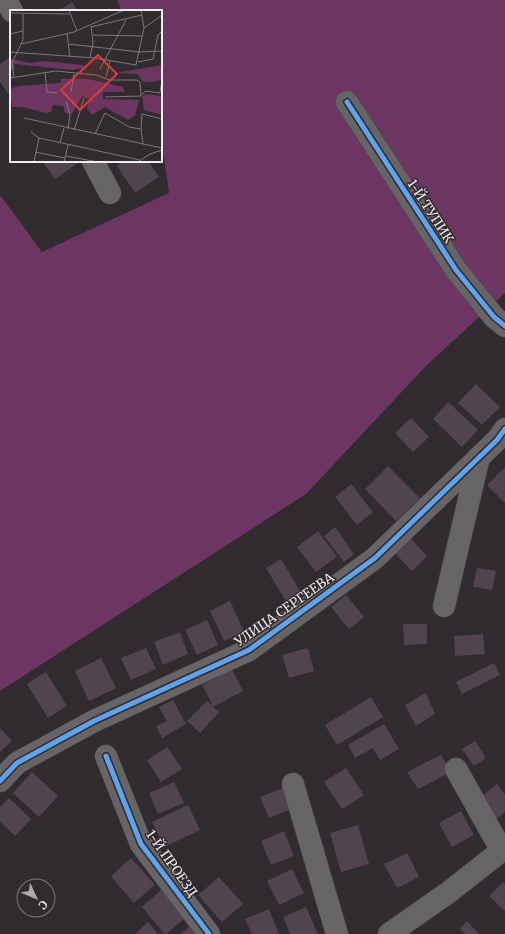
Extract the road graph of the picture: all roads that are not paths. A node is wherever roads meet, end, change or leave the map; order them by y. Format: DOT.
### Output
graph roads {
  1 [pos="6,0"];
  2 [pos="11,10"];
  3 [pos="347,102"];
  4 [pos="94,162"];
  5 [pos="110,193"];
  6 [pos="505,326"];
  7 [pos="505,429"];
  8 [pos="479,457"];
  9 [pos="444,606"];
  10 [pos="106,756"];
  11 [pos="456,769"];
  12 [pos="0,781"];
  13 [pos="293,784"];
  14 [pos="503,850"];
  15 [pos="210,934"];
  16 [pos="337,934"];
  17 [pos="389,934"];
  1 -- 2 [label="street"];
  3 -- 6 [label="street, 1-Й ТУПИК"];
  4 -- 5 [label="street"];
  7 -- 8 [label="street, УЛИЦА СЕРГЕЕВА"];
  8 -- 9 [label="street"];
  8 -- 12 [label="street, УЛИЦА СЕРГЕЕВА"];
  10 -- 15 [label="street, 1-Й ПРОЕЗД"];
  11 -- 14 [label="street"];
  13 -- 16 [label="street"];
  14 -- 17 [label="street"];
}
